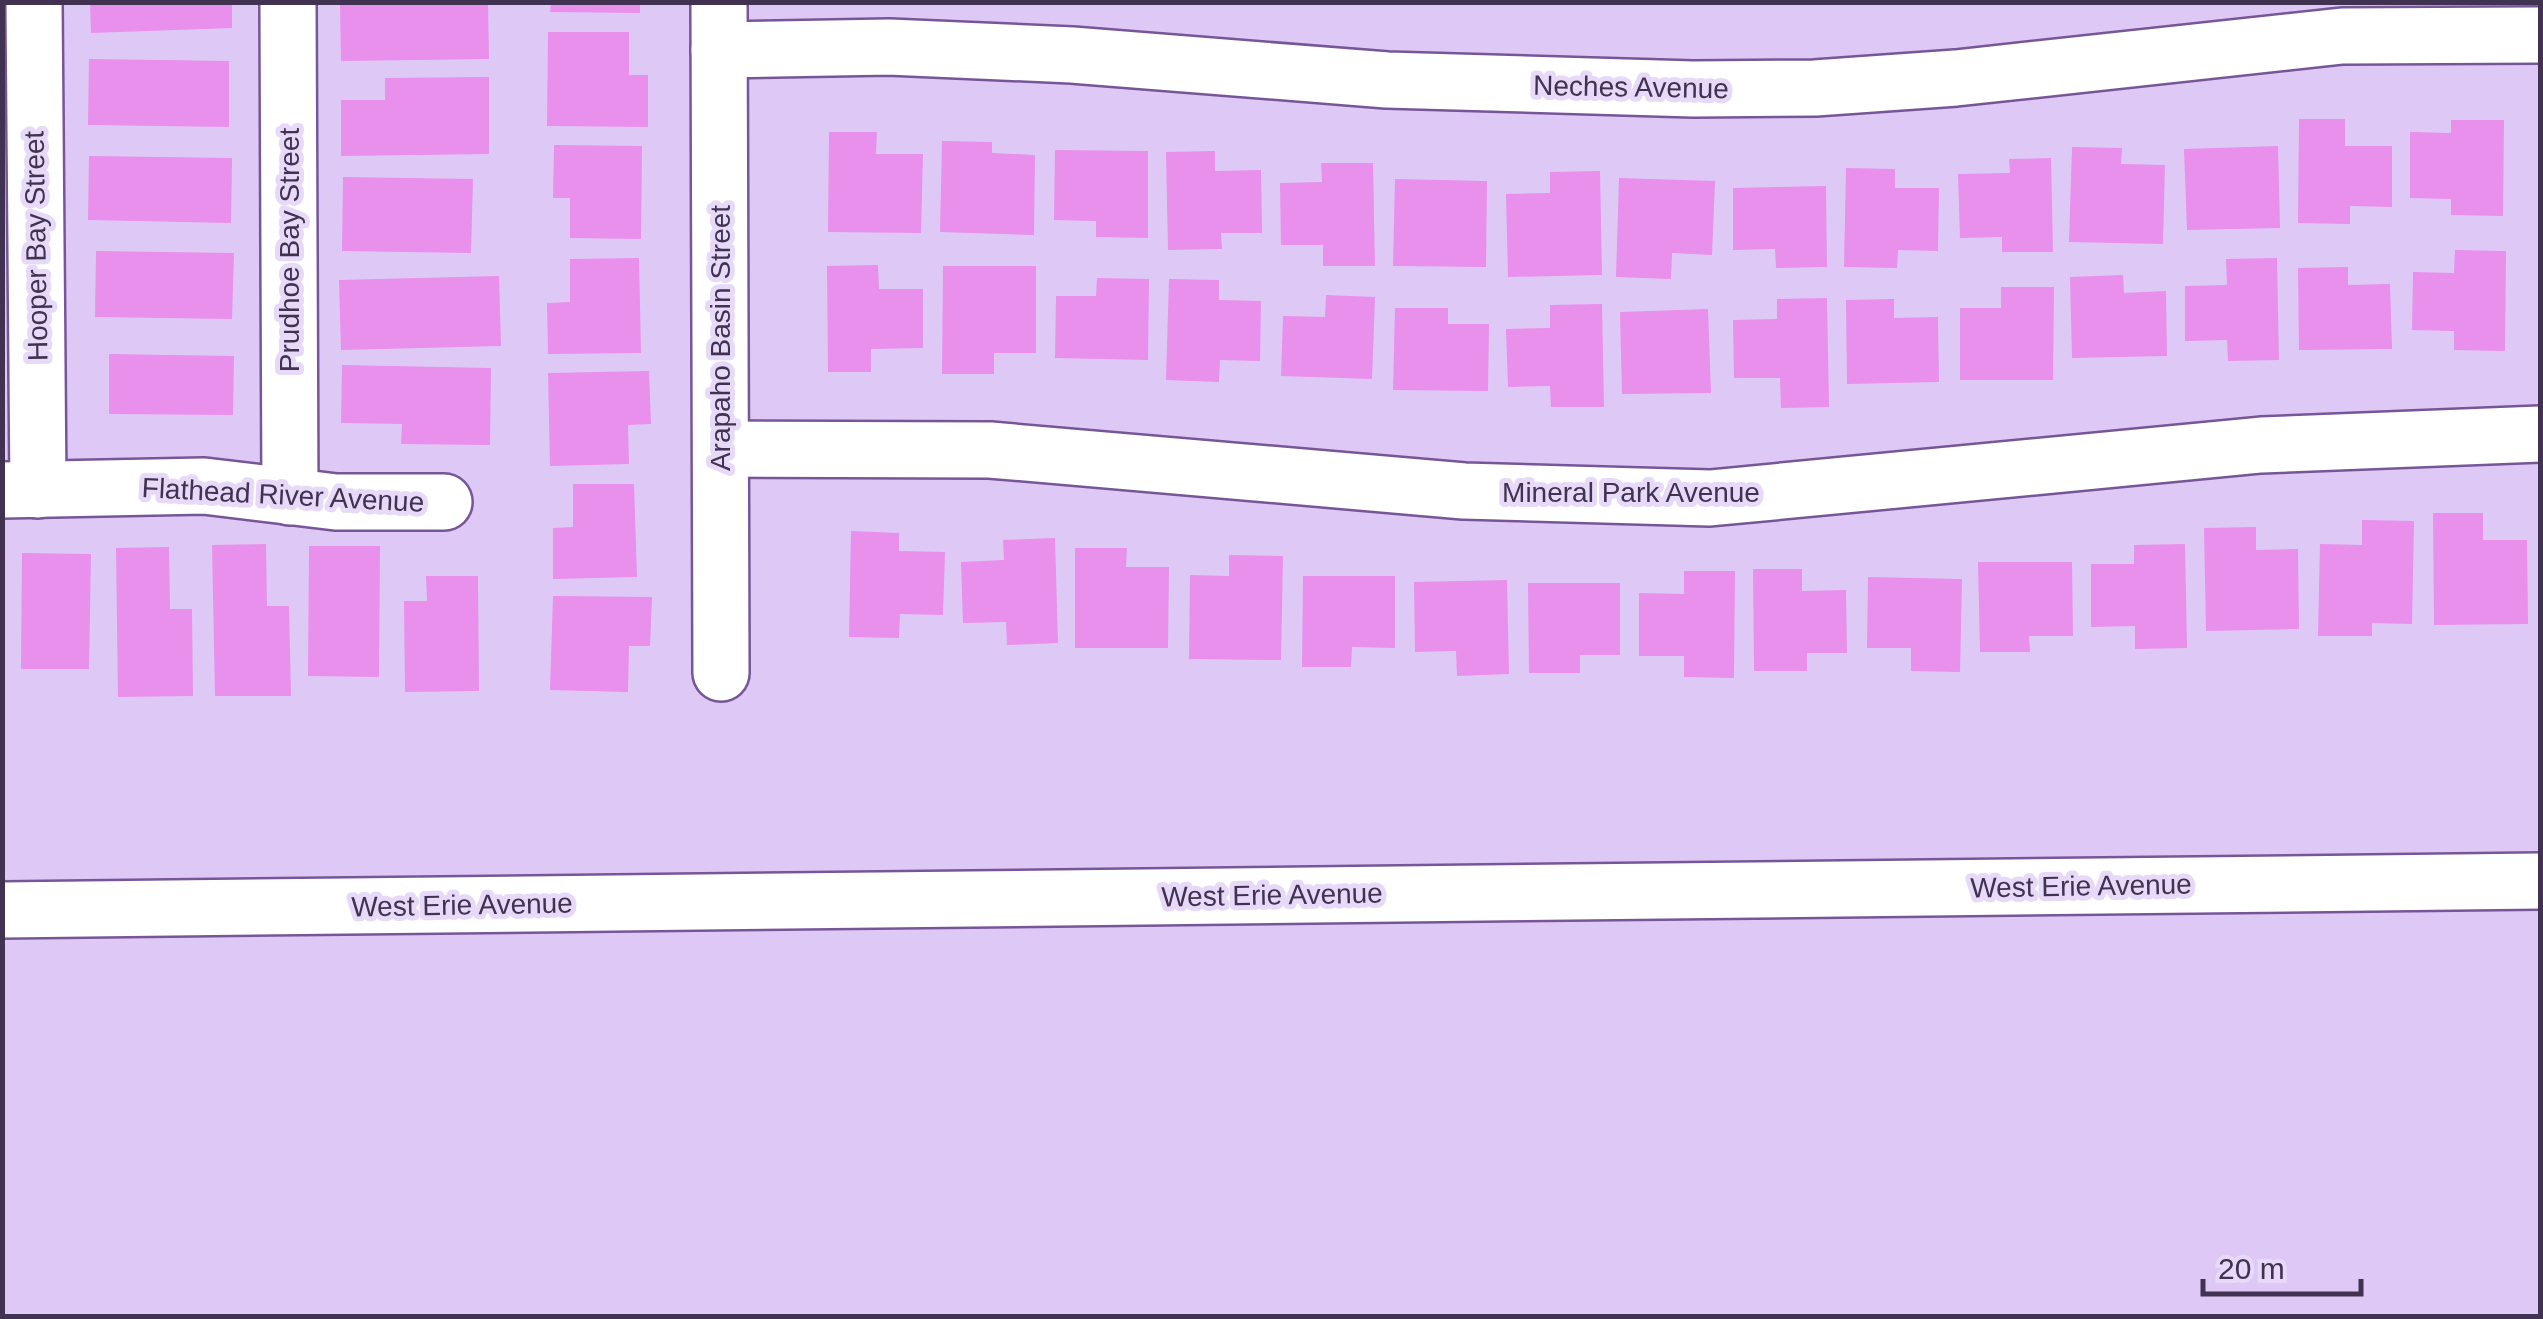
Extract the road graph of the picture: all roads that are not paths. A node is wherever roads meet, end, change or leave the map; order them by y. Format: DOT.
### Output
graph roads {
  1 [pos="34,2"];
  2 [pos="288,2"];
  3 [pos="719,26"];
  4 [pos="2540,35"];
  5 [pos="2540,434"];
  6 [pos="720,450"];
  7 [pos="20,490"];
  8 [pos="290,497"];
  9 [pos="444,502"];
  10 [pos="721,673"];
  11 [pos="2540,880"];
  12 [pos="2,910"];
  1 -- 7 [label="street, Hooper Bay Street"];
  2 -- 8 [label="street, Prudhoe Bay Street"];
  3 -- 4 [label="street, Neches Avenue"];
  3 -- 6 [label="street, Arapaho Basin Street"];
  5 -- 6 [label="street, Mineral Park Avenue"];
  6 -- 10 [label="street, Arapaho Basin Street"];
  7 -- 8 [label="street, Flathead River Avenue"];
  8 -- 9 [label="street, Flathead River Avenue"];
  11 -- 12 [label="street, West Erie Avenue"];
}
